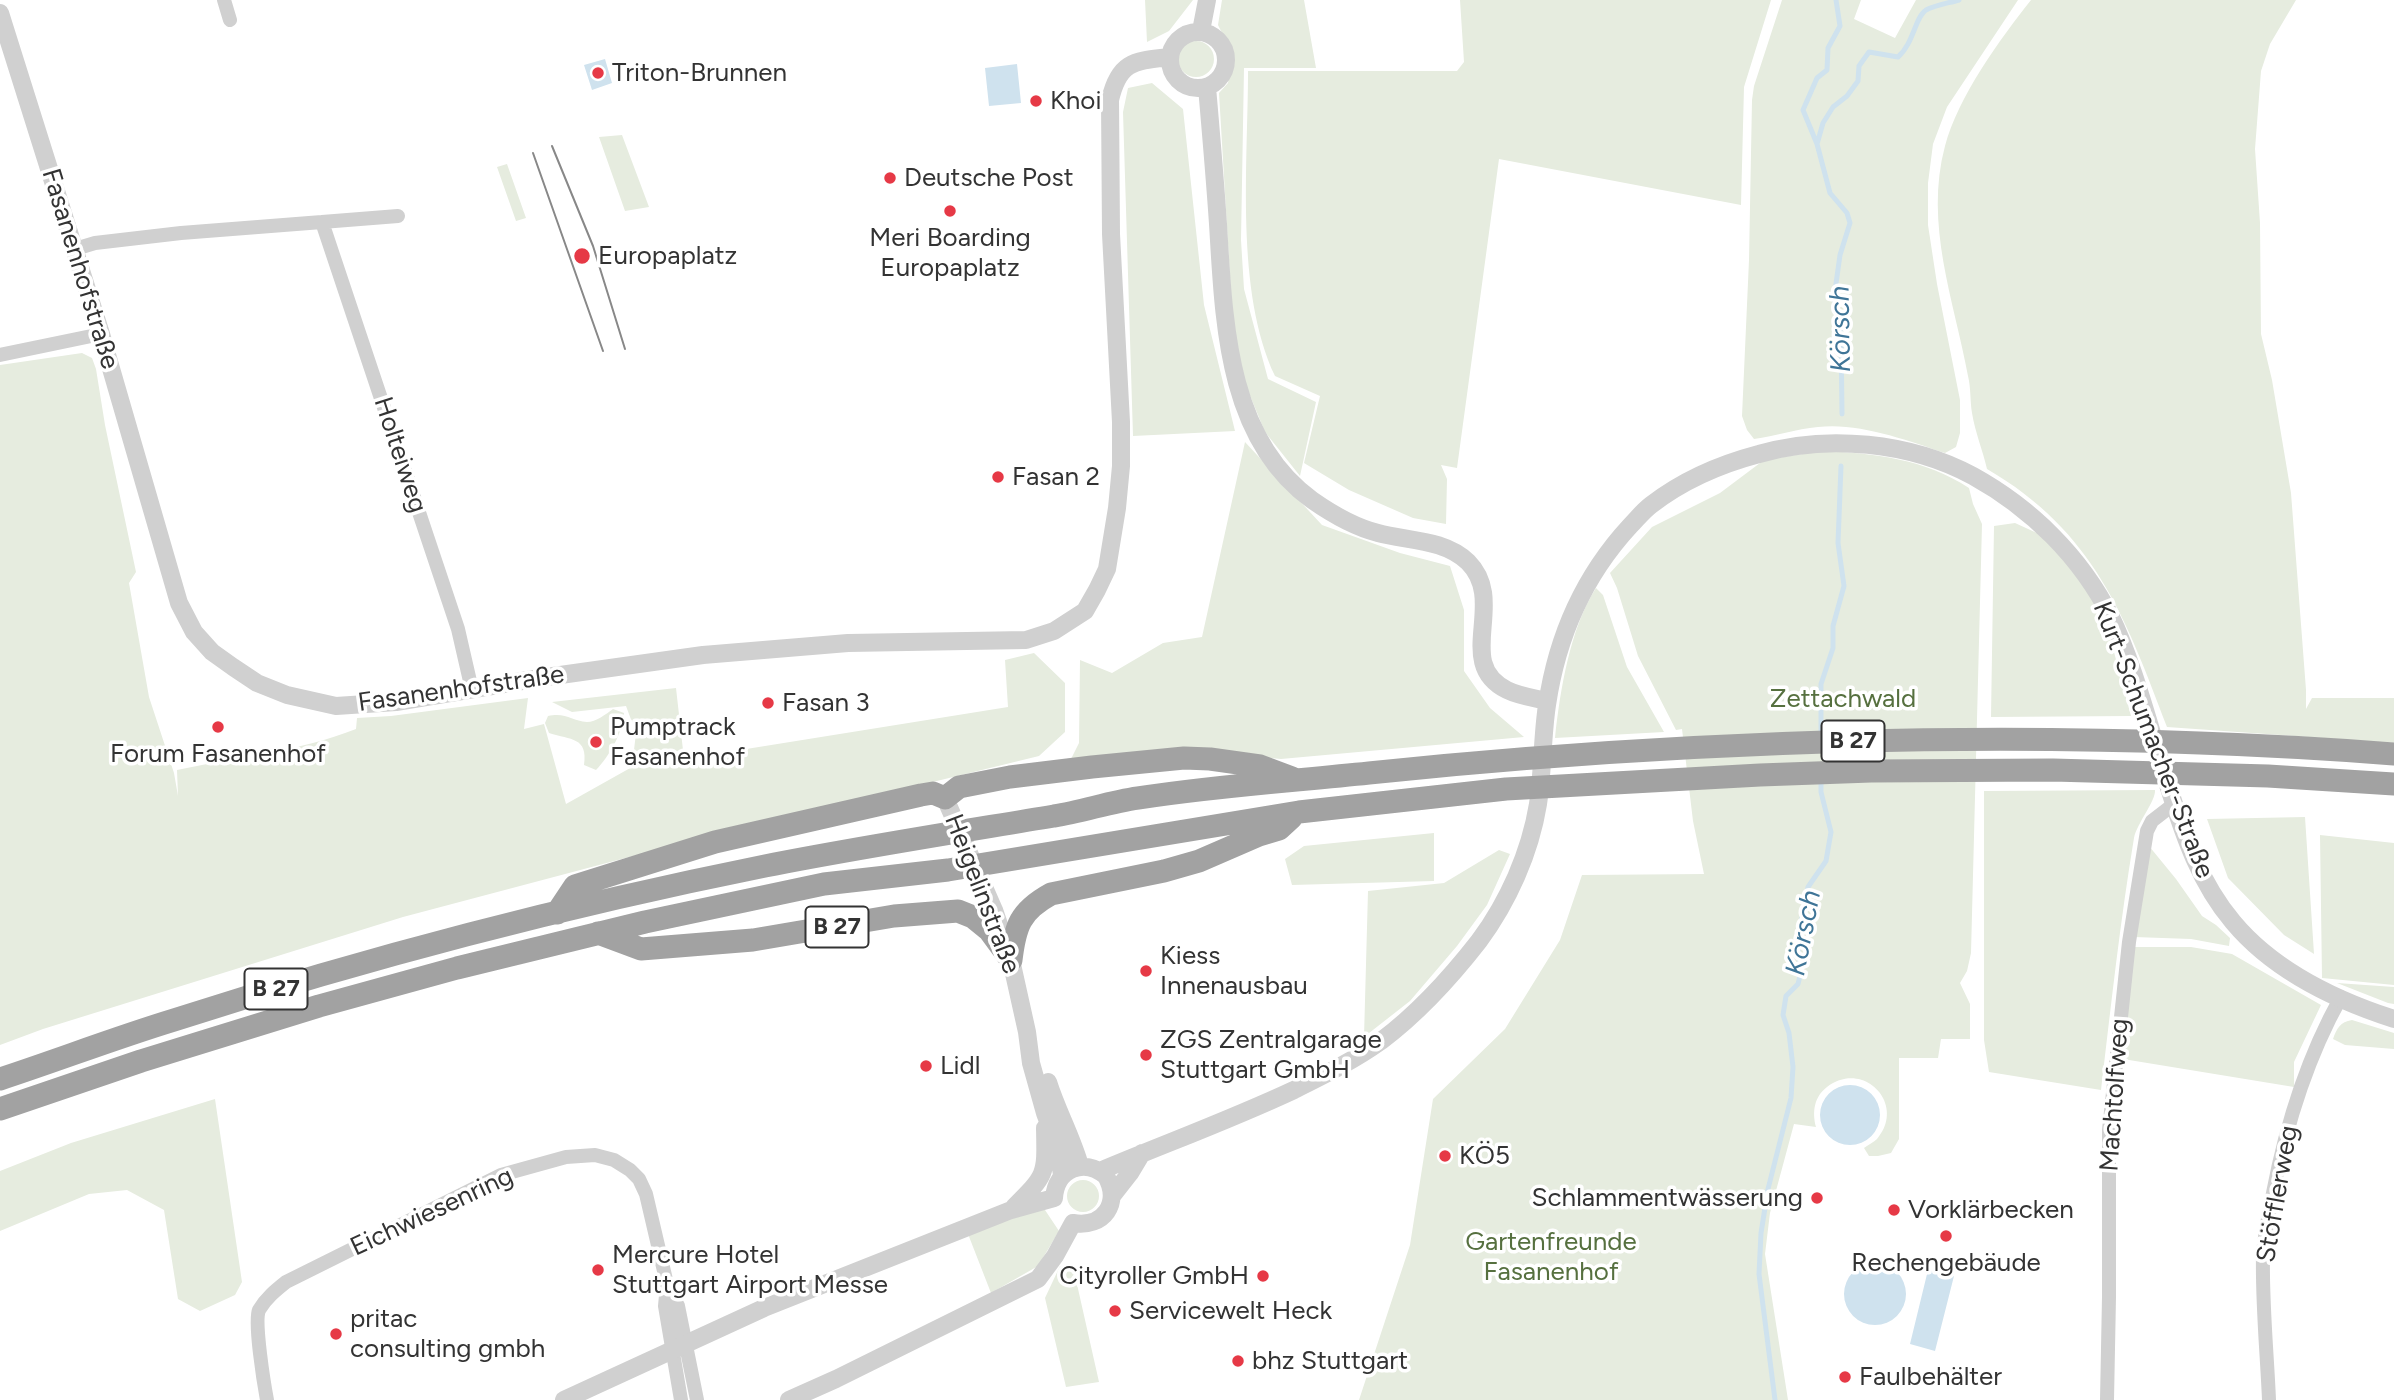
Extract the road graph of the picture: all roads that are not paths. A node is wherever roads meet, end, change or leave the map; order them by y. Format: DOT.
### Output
graph roads {
  1 [pos="224,0"];
  2 [pos="1207,0"];
  3 [pos="0,13"];
  4 [pos="230,20"];
  5 [pos="1200,31"];
  6 [pos="1170,57"];
  7 [pos="1207,87"];
  8 [pos="398,216"];
  9 [pos="322,222"];
  10 [pos="75,249"];
  11 [pos="102,334"];
  12 [pos="0,355"];
  13 [pos="472,690"];
  14 [pos="1547,701"];
  15 [pos="2394,754"];
  16 [pos="1299,780"];
  17 [pos="2394,784"];
  18 [pos="944,798"];
  19 [pos="2174,804"];
  20 [pos="1299,811"];
  21 [pos="557,913"];
  22 [pos="598,933"];
  23 [pos="1011,960"];
  24 [pos="2341,997"];
  25 [pos="2394,1019"];
  26 [pos="1027,1032"];
  27 [pos="0,1079"];
  28 [pos="0,1109"];
  29 [pos="1045,1113"];
  30 [pos="1142,1153"];
  31 [pos="1080,1166"];
  32 [pos="1100,1171"];
  33 [pos="1062,1175"];
  34 [pos="1112,1196"];
  35 [pos="1011,1210"];
  36 [pos="679,1347"];
  37 [pos="586,1395"];
  38 [pos="267,1400"];
  39 [pos="564,1400"];
  40 [pos="681,1400"];
  41 [pos="697,1400"];
  42 [pos="789,1400"];
  43 [pos="2107,1400"];
  44 [pos="2269,1400"];
  1 -- 4 [label="street"];
  2 -- 5 [label="street"];
  3 -- 10 [label="street, Fasanenhofstraße"];
  5 -- 6 [label="street"];
  5 -- 7 [label="street"];
  6 -- 7 [label="street"];
  6 -- 13 [label="street, Fasanenhofstraße"];
  7 -- 14 [label="street"];
  8 -- 9 [label="street"];
  9 -- 10 [label="street"];
  9 -- 13 [label="street, Holteiweg"];
  10 -- 11 [label="street, Fasanenhofstraße"];
  11 -- 12 [label="street"];
  11 -- 13 [label="street, Fasanenhofstraße"];
  14 -- 19 [label="street, Kurt-Schumacher-Straße"];
  14 -- 30 [label="street, Kurt-Schumacher-Straße"];
  15 -- 16 [label="highway, B 27"];
  16 -- 18 [label="highway"];
  16 -- 21 [label="highway, B 27"];
  17 -- 20 [label="highway, B 27"];
  18 -- 21 [label="highway"];
  18 -- 23 [label="street, Heigelinstraße"];
  19 -- 24 [label="street, Kurt-Schumacher-Straße"];
  19 -- 43 [label="street, Machtolfweg"];
  20 -- 22 [label="highway, B 27"];
  20 -- 23 [label="highway"];
  21 -- 27 [label="highway, B 27"];
  22 -- 23 [label="highway, B 27"];
  22 -- 28 [label="highway, B 27"];
  23 -- 26 [label="street, Heigelinstraße"];
  24 -- 25 [label="street, Kurt-Schumacher-Straße"];
  24 -- 44 [label="street, Stöfflerweg"];
  26 -- 29 [label="street, Heigelinstraße"];
  26 -- 31 [label="street, Heigelinstraße"];
  29 -- 33 [label="street, Heigelinstraße"];
  29 -- 35 [label="street"];
  30 -- 32 [label="street, Kurt-Schumacher-Straße"];
  30 -- 34 [label="street"];
  31 -- 32 [label="street"];
  31 -- 33 [label="street"];
  32 -- 34 [label="street"];
  33 -- 35 [label="street"];
  34 -- 42 [label="street"];
  35 -- 36 [label="street"];
  36 -- 37 [label="street"];
  36 -- 38 [label="street, Eichwiesenring"];
  36 -- 40 [label="street"];
  36 -- 41 [label="street"];
  37 -- 39 [label="street"];
}
